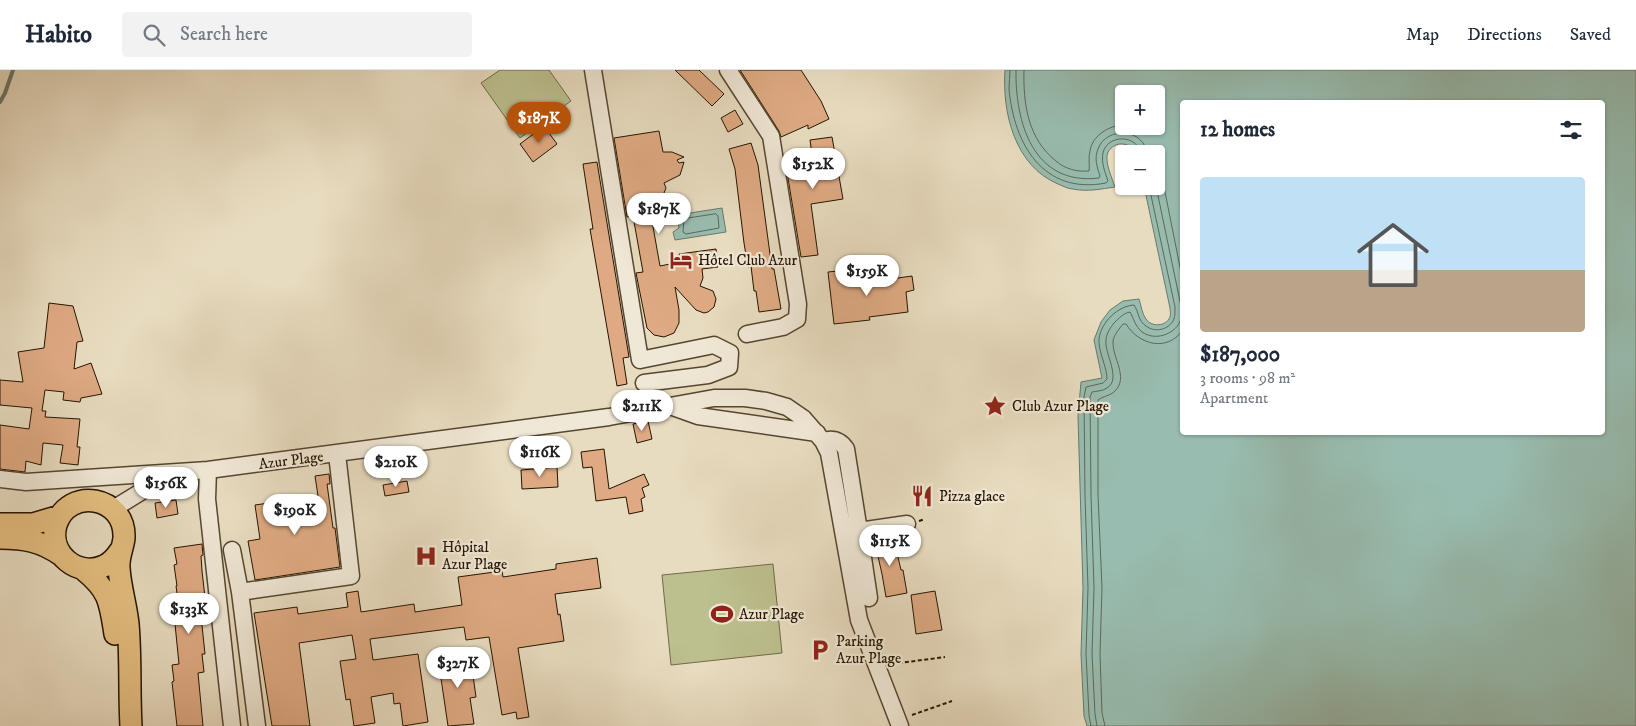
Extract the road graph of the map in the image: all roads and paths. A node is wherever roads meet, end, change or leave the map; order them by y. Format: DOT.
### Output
graph roads {
  1 [pos="593,70"];
  2 [pos="728,70"];
  3 [pos="747,334"];
  4 [pos="640,360"];
  5 [pos="644,383"];
  6 [pos="670,406"];
  7 [pos="648,410"];
  8 [pos="820,437"];
  9 [pos="337,454"];
  10 [pos="208,470"];
  11 [pos="0,480"];
  12 [pos="113,509"];
  13 [pos="60,516"];
  14 [pos="0,524"];
  15 [pos="908,524"];
  16 [pos="859,531"];
  17 [pos="0,538"];
  18 [pos="232,550"];
  19 [pos="120,551"];
  20 [pos="61,555"];
  21 [pos="84,570"];
  22 [pos="240,592"];
  23 [pos="869,598"];
  24 [pos="945,657"];
  25 [pos="892,664"];
  26 [pos="952,701"];
  27 [pos="906,721"];
  28 [pos="117,726"];
  29 [pos="131,726"];
  30 [pos="232,726"];
  31 [pos="257,726"];
  1 -- 4 [label="street"];
  2 -- 3 [label="street"];
  4 -- 5 [label="street"];
  4 -- 5 [label="street"];
  5 -- 7 [label="street"];
  6 -- 7 [label="street, Azur Plage"];
  6 -- 8 [label="street, Azur Plage"];
  6 -- 8 [label="street, Azur Plage"];
  7 -- 9 [label="street, Azur Plage"];
  8 -- 16 [label="street"];
  8 -- 27 [label="street, Azur Plage"];
  9 -- 10 [label="street, Azur Plage"];
  9 -- 22 [label="street"];
  10 -- 11 [label="street, Azur Plage"];
  10 -- 12 [label="street"];
  10 -- 30 [label="street"];
  12 -- 13 [label="main road"];
  12 -- 19 [label="main road"];
  13 -- 14 [label="main road"];
  13 -- 20 [label="main road"];
  15 -- 16 [label="street"];
  16 -- 23 [label="street"];
  17 -- 20 [label="main road"];
  18 -- 22 [label="street"];
  19 -- 21 [label="main road"];
  19 -- 29 [label="main road"];
  20 -- 21 [label="main road"];
  21 -- 28 [label="main road"];
  22 -- 31 [label="street"];
  24 -- 25 [label="path"];
  26 -- 27 [label="path"];
}
